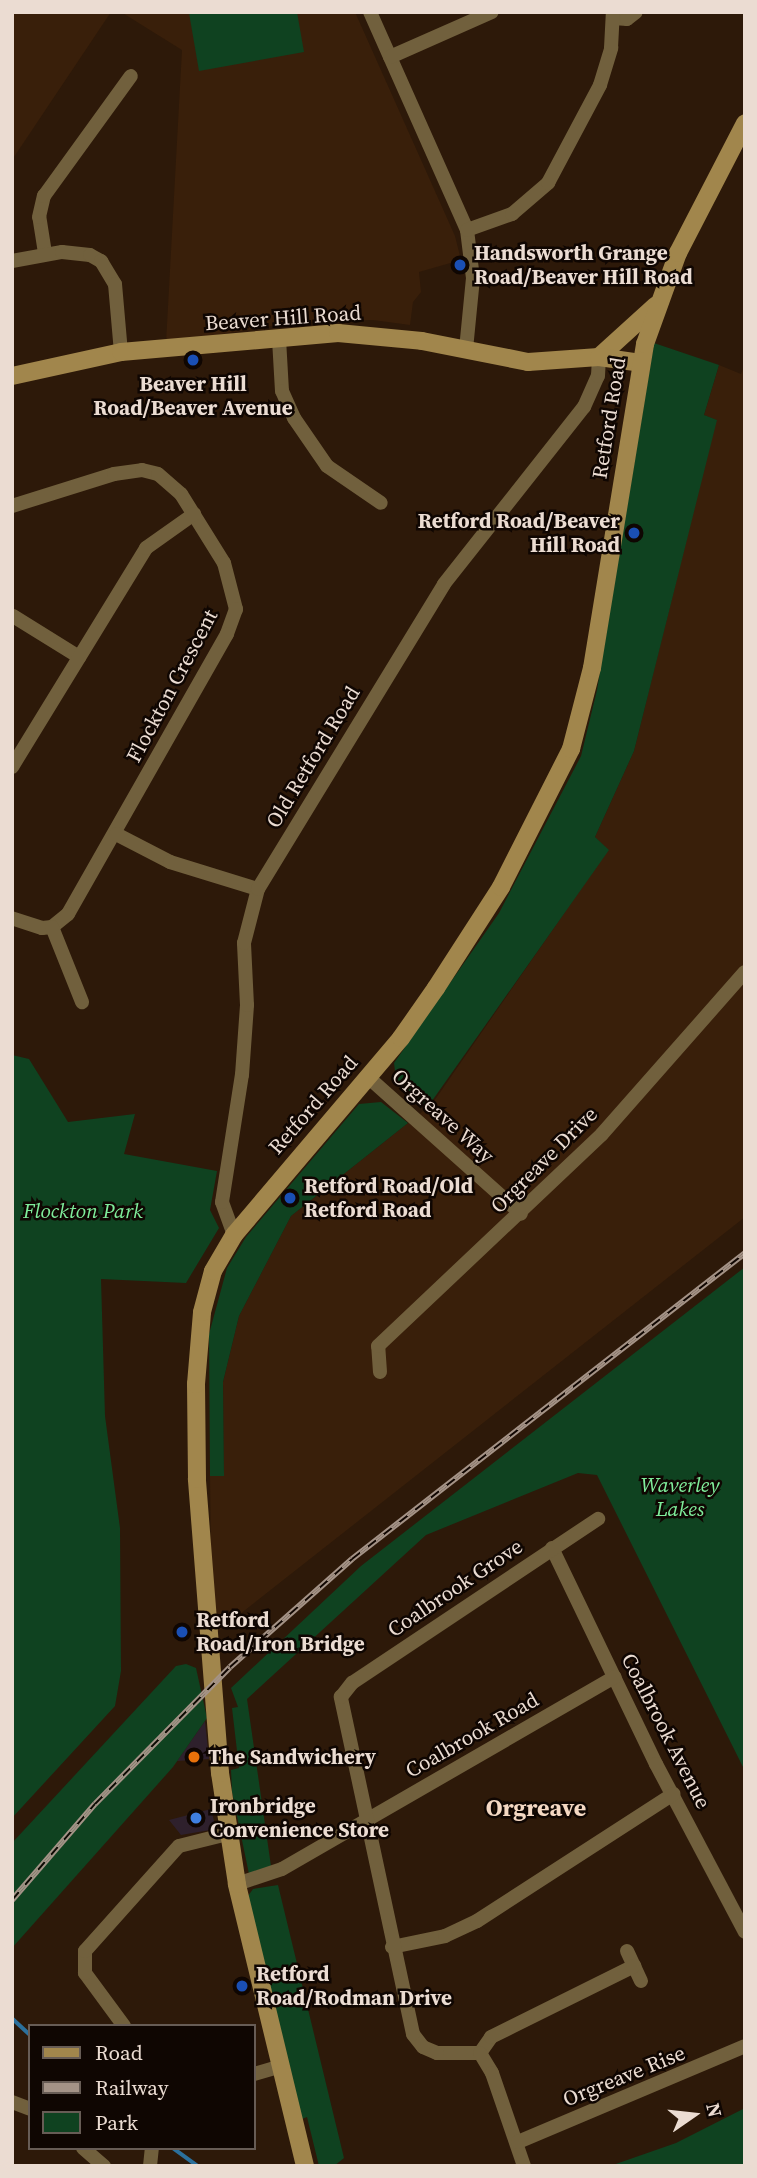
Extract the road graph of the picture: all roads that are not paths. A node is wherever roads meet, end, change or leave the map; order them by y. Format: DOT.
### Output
graph roads {
  1 [pos="370,12"];
  2 [pos="636,12"];
  3 [pos="490,13"];
  4 [pos="614,15"];
  5 [pos="390,57"];
  6 [pos="131,76"];
  7 [pos="745,123"];
  8 [pos="467,230"];
  9 [pos="45,253"];
  10 [pos="12,261"];
  11 [pos="657,303"];
  12 [pos="279,339"];
  13 [pos="645,344"];
  14 [pos="466,350"];
  15 [pos="121,352"];
  16 [pos="603,353"];
  17 [pos="642,363"];
  18 [pos="12,376"];
  19 [pos="381,503"];
  20 [pos="12,506"];
  21 [pos="194,514"];
  22 [pos="13,616"];
  23 [pos="79,657"];
  24 [pos="12,767"];
  25 [pos="116,834"];
  26 [pos="258,889"];
  27 [pos="12,918"];
  28 [pos="52,927"];
  29 [pos="745,972"];
  30 [pos="82,1002"];
  31 [pos="368,1077"];
  32 [pos="521,1214"];
  33 [pos="234,1236"];
  34 [pos="380,1372"];
  35 [pos="598,1520"];
  36 [pos="552,1548"];
  37 [pos="615,1677"];
  38 [pos="673,1794"];
  39 [pos="365,1821"];
  40 [pos="227,1834"];
  41 [pos="237,1884"];
  42 [pos="745,1932"];
  43 [pos="392,1947"];
  44 [pos="627,1951"];
  45 [pos="634,1966"];
  46 [pos="641,1981"];
  47 [pos="123,2024"];
  48 [pos="745,2046"];
  49 [pos="480,2053"];
  50 [pos="279,2067"];
  51 [pos="256,2073"];
  52 [pos="518,2142"];
  53 [pos="85,2150"];
  54 [pos="104,2166"];
  55 [pos="305,2166"];
  56 [pos="524,2166"];
  1 -- 5 [label="street"];
  2 -- 4 [label="street"];
  3 -- 5 [label="street"];
  4 -- 8 [label="street"];
  5 -- 8 [label="street"];
  6 -- 9 [label="street"];
  7 -- 11 [label="main road, Retford Road"];
  8 -- 14 [label="street"];
  9 -- 10 [label="street"];
  9 -- 15 [label="street"];
  11 -- 13 [label="main road, Retford Road"];
  11 -- 16 [label="main road"];
  12 -- 14 [label="main road, Beaver Hill Road"];
  12 -- 15 [label="main road, Beaver Hill Road"];
  12 -- 19 [label="street"];
  13 -- 16 [label="main road, Beaver Hill Road"];
  13 -- 17 [label="main road, Retford Road"];
  14 -- 16 [label="main road, Beaver Hill Road"];
  15 -- 18 [label="main road, Beaver Hill Road"];
  16 -- 17 [label="main road, Beaver Hill Road"];
  16 -- 26 [label="street, Old Retford Road"];
  17 -- 31 [label="main road, Retford Road"];
  20 -- 21 [label="street, Flockton Crescent"];
  21 -- 23 [label="street"];
  21 -- 25 [label="street, Flockton Crescent"];
  22 -- 23 [label="street"];
  23 -- 24 [label="street"];
  25 -- 26 [label="street"];
  25 -- 28 [label="street, Flockton Crescent"];
  26 -- 33 [label="street, Old Retford Road"];
  27 -- 28 [label="street"];
  28 -- 30 [label="street"];
  29 -- 32 [label="street, Orgreave Drive"];
  31 -- 32 [label="street, Orgreave Way"];
  31 -- 33 [label="main road, Retford Road"];
  32 -- 34 [label="street, Orgreave Drive"];
  33 -- 40 [label="main road, Retford Road"];
  35 -- 36 [label="street, Coalbrook Grove"];
  36 -- 37 [label="street, Coalbrook Avenue"];
  36 -- 39 [label="street, Coalbrook Grove"];
  37 -- 38 [label="street, Coalbrook Avenue"];
  37 -- 39 [label="street, Coalbrook Road"];
  38 -- 42 [label="street, Coalbrook Avenue"];
  38 -- 43 [label="street"];
  39 -- 41 [label="street, Coalbrook Road"];
  39 -- 43 [label="street, Coalbrook Grove"];
  40 -- 41 [label="main road, Retford Road"];
  40 -- 47 [label="street"];
  41 -- 50 [label="main road, Retford Road"];
  43 -- 49 [label="street, Coalbrook Grove"];
  44 -- 45 [label="street"];
  45 -- 46 [label="street"];
  45 -- 49 [label="street"];
  48 -- 52 [label="street, Orgreave Rise"];
  49 -- 52 [label="street"];
  50 -- 51 [label="street"];
  50 -- 55 [label="main road, Retford Road"];
  52 -- 56 [label="street"];
  53 -- 54 [label="street"];
}
